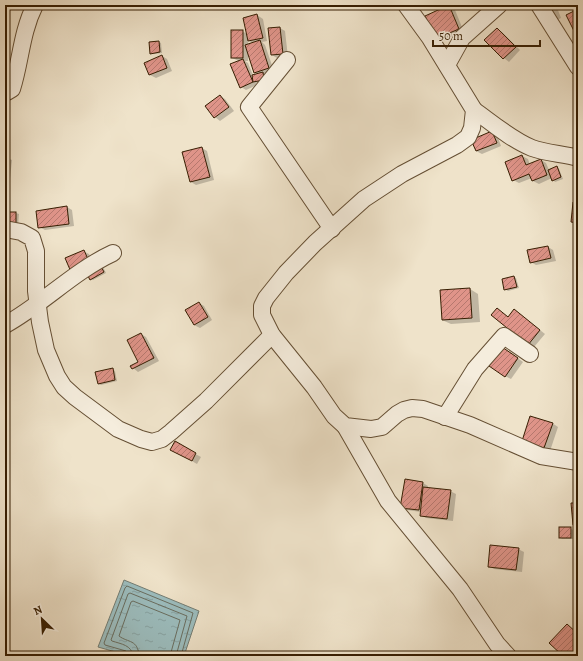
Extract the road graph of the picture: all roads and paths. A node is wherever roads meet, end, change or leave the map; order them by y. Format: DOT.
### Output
graph roads {
  1 [pos="35,5"];
  2 [pos="406,5"];
  3 [pos="499,5"];
  4 [pos="538,5"];
  5 [pos="287,60"];
  6 [pos="447,65"];
  7 [pos="578,67"];
  8 [pos="5,92"];
  9 [pos="474,110"];
  10 [pos="578,158"];
  11 [pos="5,229"];
  12 [pos="332,229"];
  13 [pos="113,253"];
  14 [pos="37,304"];
  15 [pos="5,325"];
  16 [pos="272,335"];
  17 [pos="530,354"];
  18 [pos="445,417"];
  19 [pos="345,426"];
  20 [pos="578,462"];
  21 [pos="508,656"];
  1 -- 8 [label="street"];
  2 -- 6 [label="street"];
  3 -- 6 [label="street"];
  4 -- 7 [label="street"];
  5 -- 12 [label="street"];
  6 -- 9 [label="street"];
  9 -- 10 [label="street"];
  9 -- 12 [label="street"];
  11 -- 14 [label="street"];
  12 -- 16 [label="street"];
  13 -- 14 [label="street"];
  14 -- 15 [label="street"];
  14 -- 16 [label="street"];
  16 -- 19 [label="street"];
  17 -- 18 [label="street"];
  18 -- 19 [label="street"];
  18 -- 20 [label="street"];
  19 -- 21 [label="street"];
}
